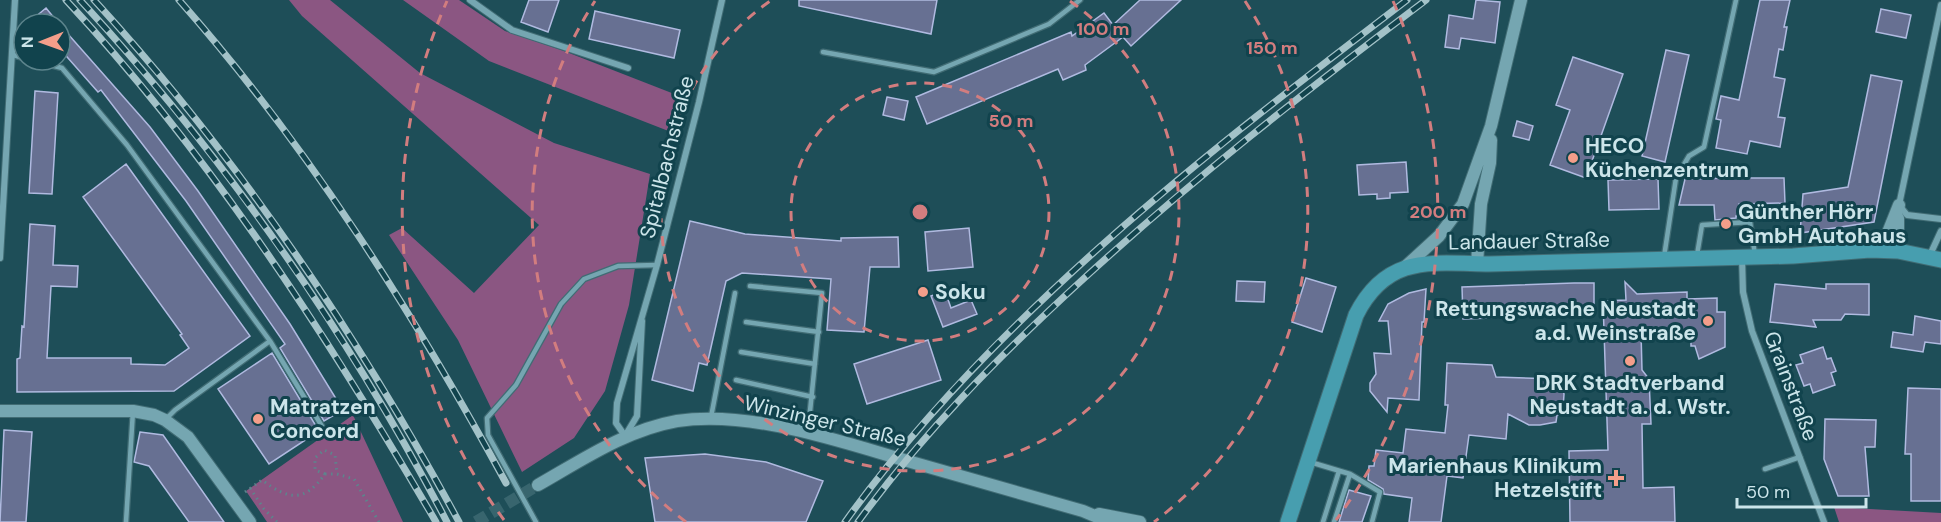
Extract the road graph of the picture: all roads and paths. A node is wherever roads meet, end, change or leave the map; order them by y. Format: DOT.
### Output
graph roads {
  1 [pos="470,0"];
  2 [pos="722,0"];
  3 [pos="1080,0"];
  4 [pos="1521,0"];
  5 [pos="1736,0"];
  6 [pos="1941,5"];
  7 [pos="823,52"];
  8 [pos="628,68"];
  9 [pos="12,72"];
  10 [pos="65,72"];
  11 [pos="0,107"];
  12 [pos="10,108"];
  13 [pos="1491,126"];
  14 [pos="1899,205"];
  15 [pos="1941,219"];
  16 [pos="1941,231"];
  17 [pos="1881,250"];
  18 [pos="1898,251"];
  19 [pos="0,258"];
  20 [pos="1749,258"];
  21 [pos="1935,258"];
  22 [pos="1697,259"];
  23 [pos="1663,260"];
  24 [pos="1477,264"];
  25 [pos="657,265"];
  26 [pos="1404,268"];
  27 [pos="750,286"];
  28 [pos="735,293"];
  29 [pos="642,321"];
  30 [pos="746,322"];
  31 [pos="819,332"];
  32 [pos="270,341"];
  33 [pos="817,343"];
  34 [pos="826,344"];
  35 [pos="741,352"];
  36 [pos="815,364"];
  37 [pos="736,380"];
  38 [pos="813,397"];
  39 [pos="0,411"];
  40 [pos="133,411"];
  41 [pos="710,418"];
  42 [pos="165,420"];
  43 [pos="323,428"];
  44 [pos="808,434"];
  45 [pos="625,436"];
  46 [pos="1800,457"];
  47 [pos="1307,461"];
  48 [pos="1765,470"];
  49 [pos="1339,471"];
  50 [pos="325,474"];
  51 [pos="337,474"];
  52 [pos="1350,474"];
  53 [pos="538,485"];
  54 [pos="250,488"];
  55 [pos="234,499"];
  56 [pos="1083,511"];
  57 [pos="126,522"];
  58 [pos="250,522"];
  59 [pos="277,522"];
  60 [pos="379,522"];
  61 [pos="536,522"];
  62 [pos="1108,522"];
  63 [pos="1140,522"];
  64 [pos="1288,522"];
  65 [pos="1323,522"];
  66 [pos="1334,522"];
  67 [pos="1372,522"];
  68 [pos="1824,522"];
  1 -- 8 [label="street"];
  2 -- 25 [label="street, Spitalbachstraße"];
  3 -- 7 [label="lane"];
  4 -- 13 [label="street"];
  5 -- 23 [label="lane"];
  6 -- 14 [label="street"];
  9 -- 12 [label="street"];
  10 -- 32 [label="lane"];
  11 -- 12 [label="street"];
  12 -- 19 [label="street"];
  13 -- 24 [label="street"];
  13 -- 26 [label="street"];
  14 -- 15 [label="street"];
  14 -- 17 [label="street"];
  14 -- 18 [label="street"];
  16 -- 21 [label="street"];
  17 -- 18 [label="main road, Landauer Straße"];
  17 -- 20 [label="main road, Landauer Straße"];
  18 -- 21 [label="main road, Landauer Straße"];
  20 -- 22 [label="main road, Landauer Straße"];
  20 -- 22 [label="lane"];
  20 -- 46 [label="street, Grainstraße"];
  22 -- 23 [label="main road, Landauer Straße"];
  23 -- 24 [label="main road, Landauer Straße"];
  24 -- 26 [label="main road, Landauer Straße"];
  25 -- 29 [label="street, Spitalbachstraße"];
  25 -- 61 [label="lane"];
  26 -- 47 [label="main road, Landauer Straße"];
  27 -- 31 [label="lane"];
  28 -- 41 [label="lane"];
  29 -- 45 [label="street, Spitalbachstraße"];
  29 -- 45 [label="street, Spitalbachstraße"];
  30 -- 31 [label="lane"];
  31 -- 33 [label="lane"];
  32 -- 42 [label="lane"];
  32 -- 43 [label="lane"];
  33 -- 34 [label="lane"];
  33 -- 36 [label="lane"];
  35 -- 36 [label="lane"];
  36 -- 38 [label="lane"];
  37 -- 38 [label="lane"];
  38 -- 44 [label="lane"];
  39 -- 40 [label="street"];
  40 -- 42 [label="street"];
  40 -- 57 [label="lane"];
  41 -- 44 [label="street, Winzinger Straße"];
  41 -- 45 [label="street, Winzinger Straße"];
  42 -- 55 [label="street"];
  44 -- 56 [label="street, Winzinger Straße"];
  45 -- 53 [label="street, Winzinger Straße"];
  46 -- 48 [label="lane"];
  46 -- 68 [label="street, Grainstraße"];
  47 -- 49 [label="lane"];
  47 -- 64 [label="main road, Landauer Straße"];
  49 -- 52 [label="lane"];
  49 -- 65 [label="lane"];
  50 -- 51 [label="path"];
  50 -- 51 [label="path"];
  50 -- 54 [label="path"];
  51 -- 60 [label="path"];
  52 -- 66 [label="lane"];
  52 -- 67 [label="lane"];
  54 -- 55 [label="path"];
  54 -- 59 [label="path"];
  55 -- 58 [label="street"];
  56 -- 62 [label="street, Winzinger Straße"];
  56 -- 63 [label="street"];
}
